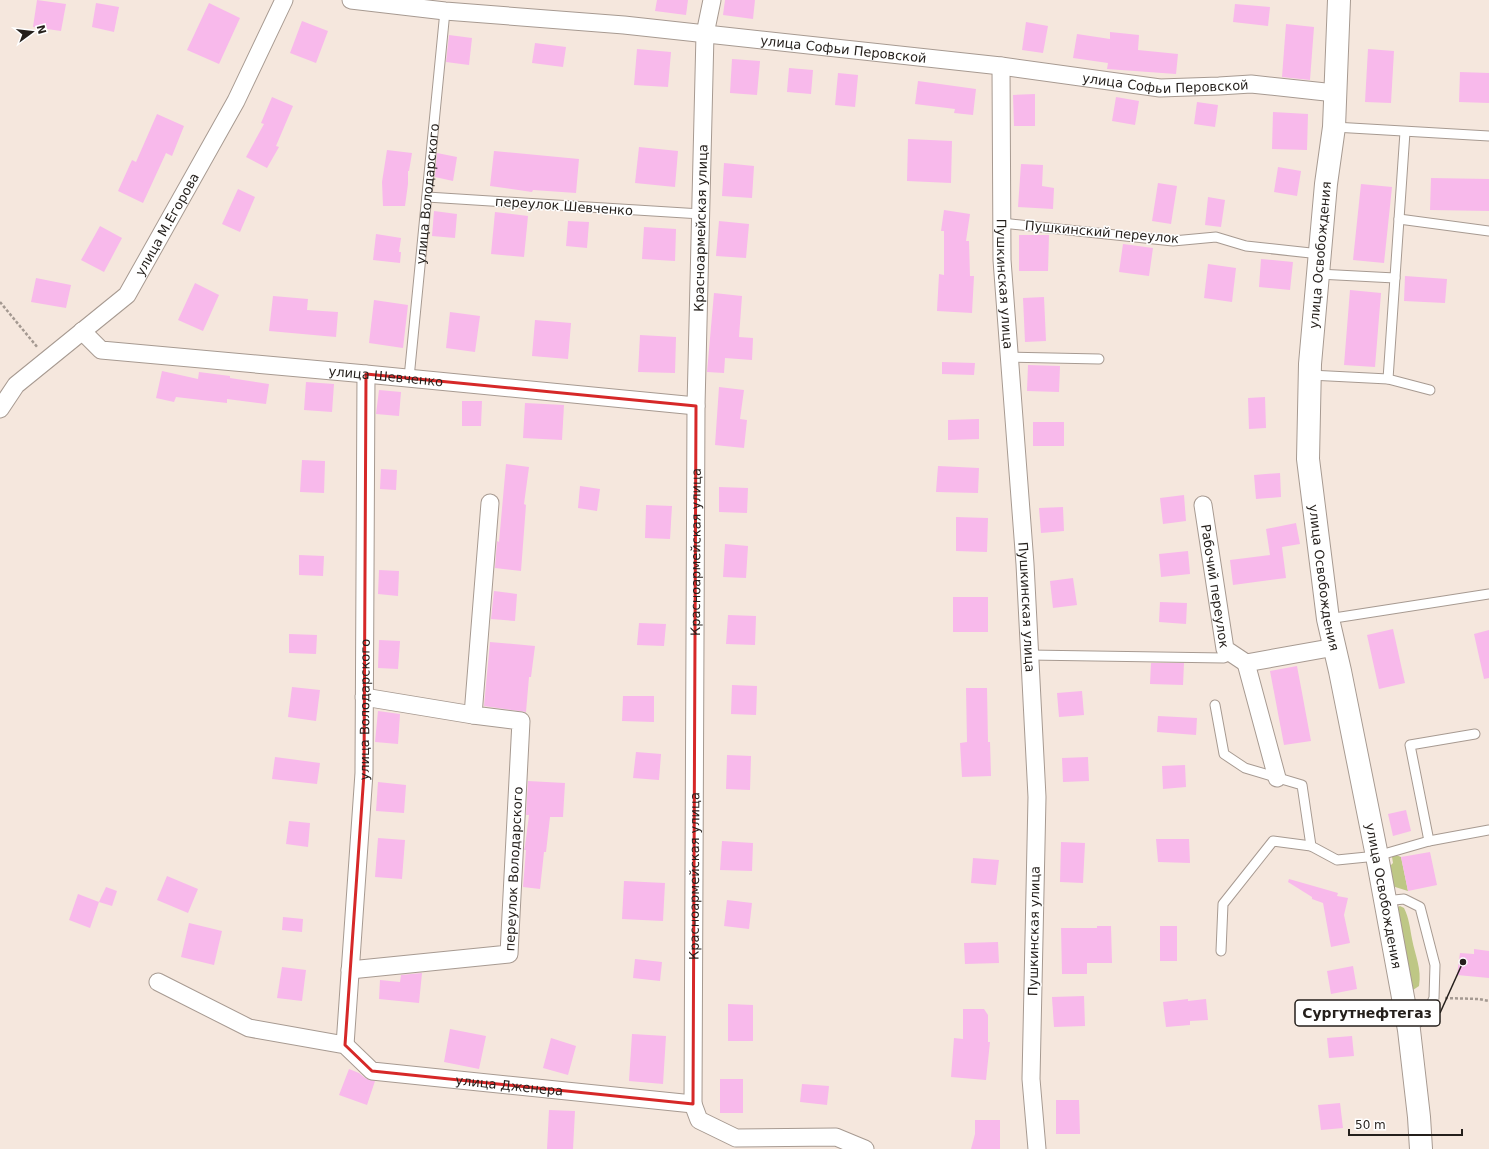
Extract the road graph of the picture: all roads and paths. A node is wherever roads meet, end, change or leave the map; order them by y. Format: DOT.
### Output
graph roads {
  1 [pos="284,0"];
  2 [pos="351,0"];
  3 [pos="712,0"];
  4 [pos="1339,0"];
  5 [pos="445,10"];
  6 [pos="705,34"];
  7 [pos="1002,66"];
  8 [pos="1335,93"];
  9 [pos="1334,128"];
  10 [pos="1405,132"];
  11 [pos="1489,136"];
  12 [pos="427,197"];
  13 [pos="701,214"];
  14 [pos="1399,219"];
  15 [pos="1002,223"];
  16 [pos="1489,232"];
  17 [pos="1319,264"];
  18 [pos="1395,278"];
  19 [pos="0,302"];
  20 [pos="82,332"];
  21 [pos="1010,356"];
  22 [pos="47,359"];
  23 [pos="1099,359"];
  24 [pos="366,374"];
  25 [pos="1310,375"];
  26 [pos="409,378"];
  27 [pos="1388,379"];
  28 [pos="1430,390"];
  29 [pos="696,406"];
  30 [pos="0,409"];
  31 [pos="490,503"];
  32 [pos="1203,505"];
  33 [pos="1489,594"];
  34 [pos="1328,618"];
  35 [pos="1334,647"];
  36 [pos="1029,655"];
  37 [pos="1240,658"];
  38 [pos="364,696"];
  39 [pos="1215,704"];
  40 [pos="473,715"];
  41 [pos="1475,734"];
  42 [pos="1277,778"];
  43 [pos="1489,830"];
  44 [pos="1429,841"];
  45 [pos="1311,846"];
  46 [pos="1377,856"];
  47 [pos="1385,901"];
  48 [pos="1221,951"];
  49 [pos="350,970"];
  50 [pos="158,982"];
  51 [pos="1434,998"];
  52 [pos="1489,1001"];
  53 [pos="1409,1030"];
  54 [pos="345,1045"];
  55 [pos="693,1104"];
  56 [pos="865,1149"];
  57 [pos="1037,1149"];
  58 [pos="1421,1149"];
  1 -- 20 [label="street, улица М.Егорова"];
  2 -- 5 [label="street, улица Софьи Перовской"];
  3 -- 6 [label="street, Красноармейская улица"];
  4 -- 8 [label="main road, улица Освобождения"];
  5 -- 6 [label="street, улица Софьи Перовской"];
  5 -- 12 [label="lane, улица Володарского"];
  6 -- 7 [label="street, улица Софьи Перовской"];
  6 -- 13 [label="street, Красноармейская улица"];
  7 -- 8 [label="street, улица Софьи Перовской"];
  7 -- 15 [label="street, Пушкинская улица"];
  8 -- 9 [label="main road, улица Освобождения"];
  9 -- 10 [label="lane"];
  9 -- 17 [label="main road, улица Освобождения"];
  10 -- 11 [label="lane"];
  10 -- 14 [label="lane"];
  12 -- 13 [label="lane, переулок Шевченко"];
  12 -- 26 [label="lane, улица Володарского"];
  13 -- 29 [label="street, Красноармейская улица"];
  14 -- 16 [label="lane"];
  14 -- 18 [label="lane"];
  15 -- 17 [label="lane, Пушкинский переулок"];
  15 -- 21 [label="street, Пушкинская улица"];
  17 -- 18 [label="lane, Пушкинский переулок"];
  17 -- 25 [label="main road, улица Освобождения"];
  18 -- 27 [label="lane"];
  19 -- 22 [label="path"];
  20 -- 22 [label="street, улица М.Егорова"];
  20 -- 24 [label="street, улица Шевченко"];
  21 -- 23 [label="lane"];
  21 -- 36 [label="street, Пушкинская улица"];
  22 -- 30 [label="street, улица М.Егорова"];
  24 -- 26 [label="street, улица Шевченко"];
  24 -- 38 [label="street, улица Володарского"];
  25 -- 27 [label="lane"];
  25 -- 34 [label="main road, улица Освобождения"];
  26 -- 29 [label="street, улица Шевченко"];
  27 -- 28 [label="lane"];
  29 -- 55 [label="street, Красноармейская улица"];
  31 -- 40 [label="street"];
  32 -- 37 [label="street, Рабочий переулок"];
  33 -- 34 [label="lane"];
  34 -- 35 [label="main road, улица Освобождения"];
  35 -- 37 [label="street"];
  35 -- 46 [label="main road, улица Освобождения"];
  36 -- 37 [label="lane"];
  36 -- 57 [label="street, Пушкинская улица"];
  37 -- 42 [label="street, Рабочий переулок"];
  38 -- 40 [label="street, переулок Володарского"];
  38 -- 49 [label="street, улица Володарского"];
  39 -- 42 [label="lane"];
  40 -- 49 [label="street, переулок Володарского"];
  41 -- 44 [label="lane"];
  42 -- 45 [label="lane"];
  43 -- 44 [label="lane"];
  44 -- 46 [label="lane"];
  45 -- 46 [label="lane"];
  45 -- 48 [label="lane"];
  46 -- 47 [label="main road, улица Освобождения"];
  47 -- 51 [label="lane"];
  47 -- 53 [label="main road, улица Освобождения"];
  49 -- 54 [label="street, улица Володарского"];
  50 -- 54 [label="street"];
  51 -- 52 [label="path"];
  51 -- 53 [label="lane"];
  53 -- 58 [label="main road, улица Освобождения"];
  54 -- 55 [label="street, улица Дженера"];
  55 -- 56 [label="street"];
}
